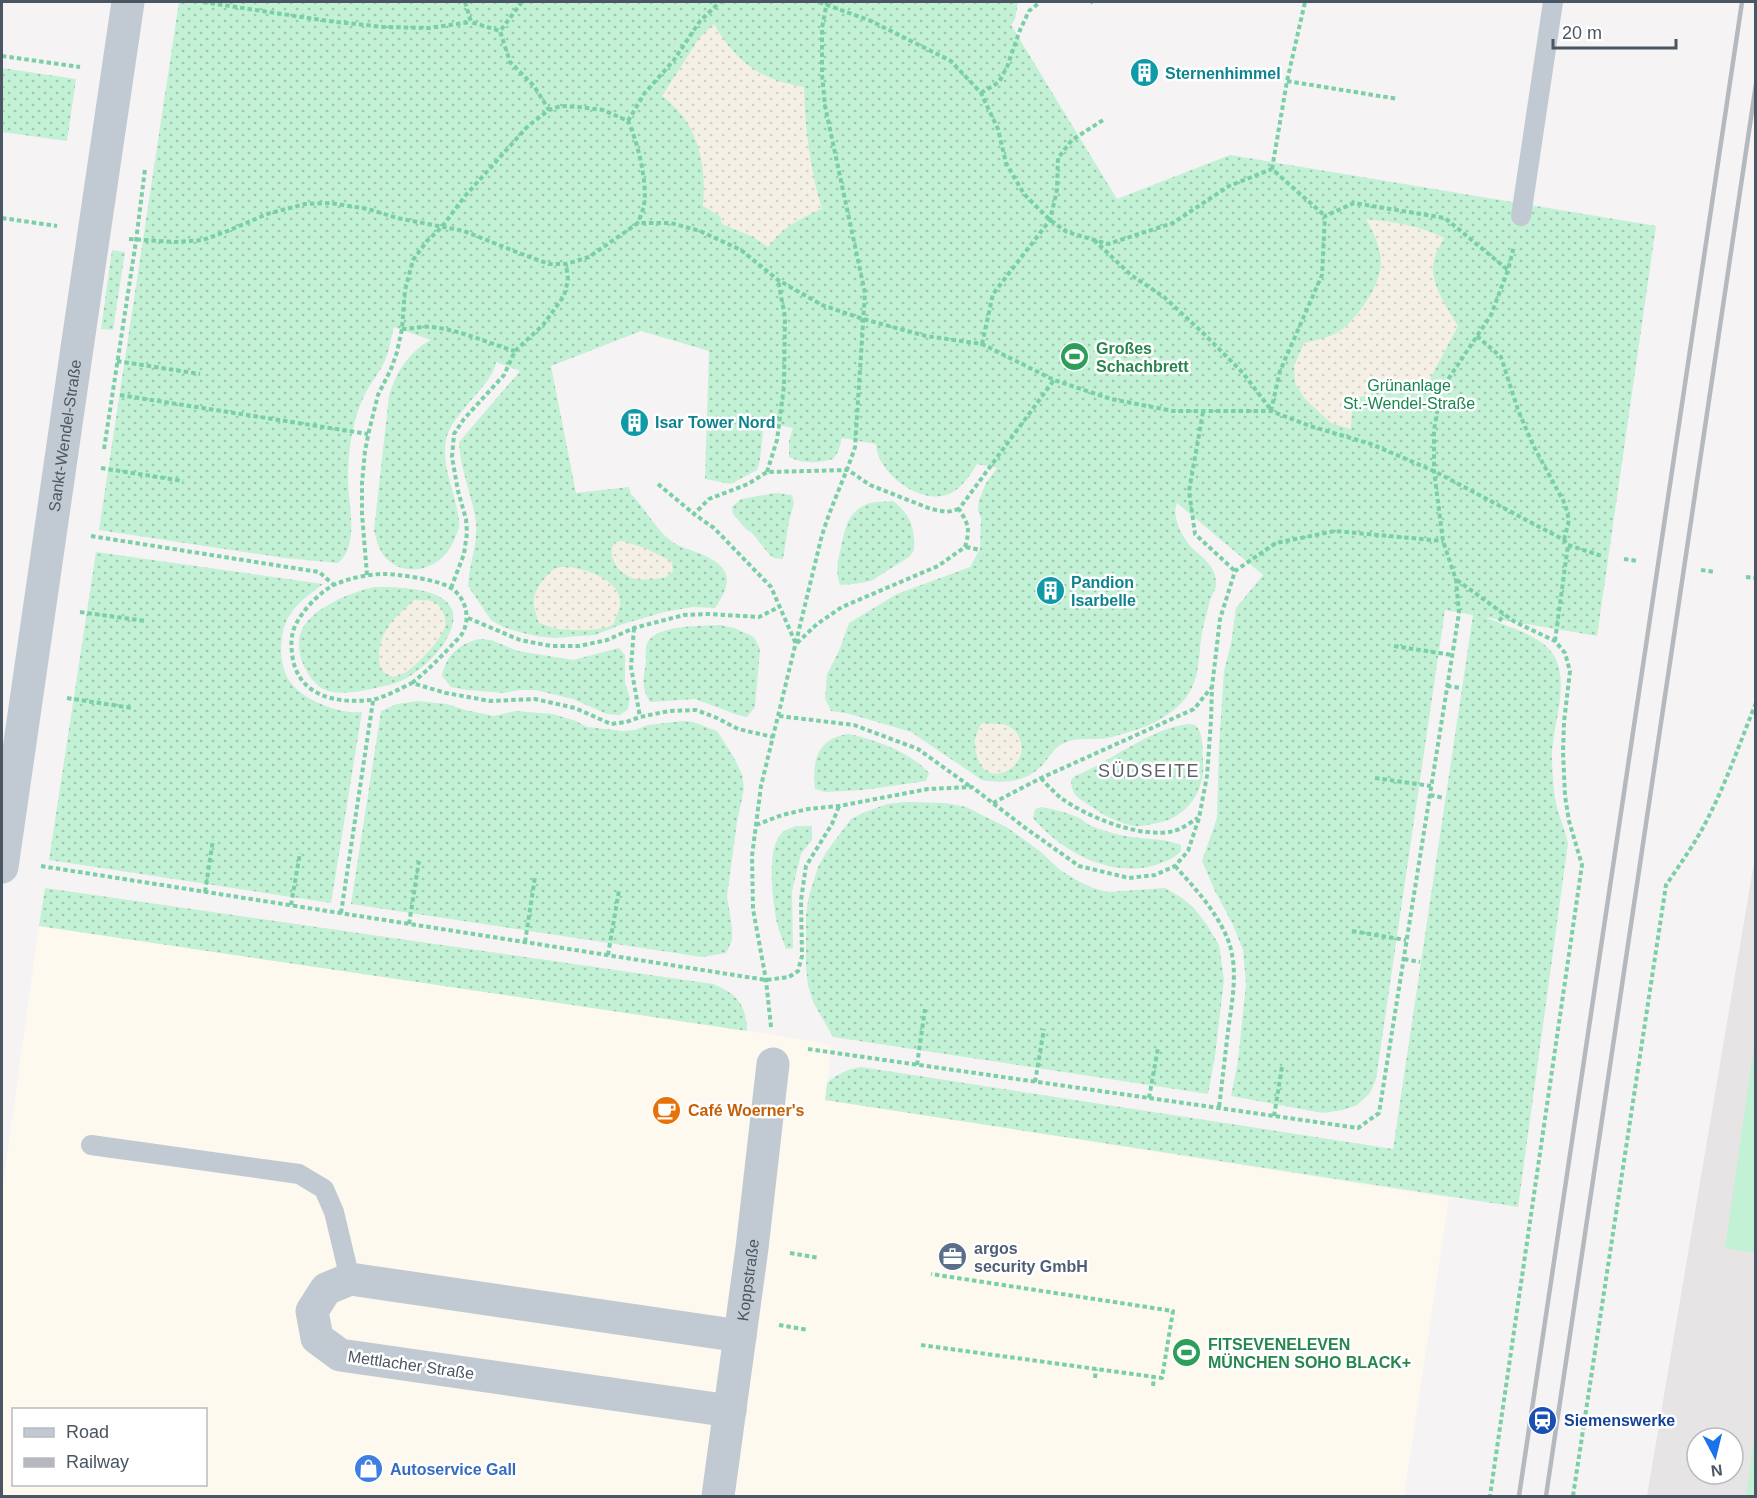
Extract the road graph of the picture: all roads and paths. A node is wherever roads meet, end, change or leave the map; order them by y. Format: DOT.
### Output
graph roads {
  1 [pos="128,2"];
  2 [pos="203,2"];
  3 [pos="465,2"];
  4 [pos="522,2"];
  5 [pos="720,2"];
  6 [pos="819,2"];
  7 [pos="1040,2"];
  8 [pos="1305,2"];
  9 [pos="1553,2"];
  10 [pos="827,4"];
  11 [pos="471,22"];
  12 [pos="500,31"];
  13 [pos="2,56"];
  14 [pos="86,68"];
  15 [pos="1287,81"];
  16 [pos="981,93"];
  17 [pos="1398,99"];
  18 [pos="549,110"];
  19 [pos="1103,120"];
  20 [pos="628,121"];
  21 [pos="1272,169"];
  22 [pos="1325,216"];
  23 [pos="1521,216"];
  24 [pos="2,218"];
  25 [pos="1050,220"];
  26 [pos="638,223"];
  27 [pos="442,227"];
  28 [pos="94,233"];
  29 [pos="1093,239"];
  30 [pos="566,264"];
  31 [pos="1508,270"];
  32 [pos="778,279"];
  33 [pos="863,319"];
  34 [pos="402,329"];
  35 [pos="1477,336"];
  36 [pos="982,344"];
  37 [pos="515,351"];
  38 [pos="117,361"];
  39 [pos="200,374"];
  40 [pos="1054,380"];
  41 [pos="120,395"];
  42 [pos="1271,411"];
  43 [pos="1203,412"];
  44 [pos="368,434"];
  45 [pos="101,468"];
  46 [pos="848,470"];
  47 [pos="1434,471"];
  48 [pos="767,472"];
  49 [pos="183,481"];
  50 [pos="658,484"];
  51 [pos="959,509"];
  52 [pos="694,514"];
  53 [pos="91,536"];
  54 [pos="1564,540"];
  55 [pos="1443,541"];
  56 [pos="1568,545"];
  57 [pos="966,547"];
  58 [pos="980,549"];
  59 [pos="1602,556"];
  60 [pos="1624,559"];
  61 [pos="1638,561"];
  62 [pos="1701,570"];
  63 [pos="1235,571"];
  64 [pos="1715,572"];
  65 [pos="367,575"];
  66 [pos="1746,577"];
  67 [pos="1755,578"];
  68 [pos="1456,580"];
  69 [pos="334,585"];
  70 [pos="451,588"];
  71 [pos="779,606"];
  72 [pos="80,612"];
  73 [pos="1504,615"];
  74 [pos="468,618"];
  75 [pos="145,621"];
  76 [pos="1499,621"];
  77 [pos="634,628"];
  78 [pos="1555,641"];
  79 [pos="796,644"];
  80 [pos="1394,646"];
  81 [pos="1452,655"];
  82 [pos="412,683"];
  83 [pos="1447,686"];
  84 [pos="1212,687"];
  85 [pos="1461,688"];
  86 [pos="67,698"];
  87 [pos="373,700"];
  88 [pos="1755,704"];
  89 [pos="132,708"];
  90 [pos="779,716"];
  91 [pos="640,717"];
  92 [pos="773,737"];
  93 [pos="1041,778"];
  94 [pos="1375,778"];
  95 [pos="1431,786"];
  96 [pos="972,787"];
  97 [pos="1430,795"];
  98 [pos="1444,798"];
  99 [pos="993,803"];
  100 [pos="839,807"];
  101 [pos="1199,818"];
  102 [pos="756,825"];
  103 [pos="213,840"];
  104 [pos="300,853"];
  105 [pos="419,861"];
  106 [pos="2,863"];
  107 [pos="1175,866"];
  108 [pos="536,878"];
  109 [pos="619,890"];
  110 [pos="205,892"];
  111 [pos="291,905"];
  112 [pos="341,913"];
  113 [pos="409,924"];
  114 [pos="1352,932"];
  115 [pos="1406,940"];
  116 [pos="525,942"];
  117 [pos="608,955"];
  118 [pos="1404,959"];
  119 [pos="1420,962"];
  120 [pos="766,980"];
  121 [pos="925,1009"];
  122 [pos="1044,1029"];
  123 [pos="1158,1048"];
  124 [pos="773,1054"];
  125 [pos="917,1065"];
  126 [pos="1282,1067"];
  127 [pos="1035,1082"];
  128 [pos="1149,1098"];
  129 [pos="1219,1108"];
  130 [pos="1274,1116"];
  131 [pos="91,1145"];
  132 [pos="931,1274"];
  133 [pos="350,1279"];
  134 [pos="740,1336"];
  135 [pos="921,1345"];
  136 [pos="1096,1369"];
  137 [pos="1154,1377"];
  138 [pos="1095,1378"];
  139 [pos="1152,1386"];
  140 [pos="730,1411"];
  141 [pos="718,1497"];
  142 [pos="1490,1497"];
  143 [pos="1573,1497"];
  1 -- 28 [label="street, Sankt-Wendel-Straße"];
  2 -- 11 [label="path"];
  3 -- 11 [label="path"];
  4 -- 12 [label="path"];
  5 -- 20 [label="path"];
  6 -- 10 [label="path"];
  7 -- 16 [label="path"];
  8 -- 15 [label="path"];
  9 -- 23 [label="lane"];
  10 -- 16 [label="path"];
  10 -- 33 [label="path"];
  11 -- 12 [label="path"];
  12 -- 18 [label="path"];
  13 -- 14 [label="path"];
  15 -- 17 [label="path"];
  15 -- 21 [label="path"];
  16 -- 25 [label="path"];
  18 -- 20 [label="path"];
  18 -- 27 [label="path"];
  19 -- 25 [label="path"];
  20 -- 26 [label="path"];
  21 -- 22 [label="path"];
  21 -- 29 [label="path"];
  22 -- 31 [label="path"];
  22 -- 42 [label="path"];
  23 -- 31 [label="path"];
  24 -- 28 [label="path"];
  25 -- 29 [label="path"];
  25 -- 36 [label="path"];
  26 -- 30 [label="path"];
  26 -- 32 [label="path"];
  27 -- 28 [label="path"];
  27 -- 30 [label="path"];
  27 -- 34 [label="path"];
  28 -- 106 [label="street, Sankt-Wendel-Straße"];
  29 -- 42 [label="path"];
  30 -- 37 [label="path"];
  31 -- 35 [label="path"];
  32 -- 33 [label="path"];
  32 -- 48 [label="path"];
  33 -- 36 [label="path"];
  33 -- 46 [label="path"];
  34 -- 37 [label="path"];
  34 -- 44 [label="path"];
  35 -- 47 [label="path"];
  35 -- 54 [label="path"];
  36 -- 40 [label="path"];
  37 -- 70 [label="path"];
  38 -- 39 [label="path"];
  40 -- 43 [label="path"];
  40 -- 51 [label="path"];
  41 -- 44 [label="path"];
  42 -- 43 [label="path"];
  42 -- 47 [label="path"];
  43 -- 63 [label="path"];
  44 -- 65 [label="path"];
  45 -- 49 [label="path"];
  46 -- 48 [label="path"];
  46 -- 51 [label="path"];
  46 -- 79 [label="path"];
  47 -- 54 [label="path"];
  47 -- 55 [label="path"];
  48 -- 52 [label="path"];
  50 -- 52 [label="path"];
  51 -- 57 [label="path"];
  52 -- 71 [label="path"];
  53 -- 69 [label="path"];
  54 -- 56 [label="path"];
  55 -- 63 [label="path"];
  55 -- 68 [label="path"];
  56 -- 59 [label="path"];
  56 -- 78 [label="path"];
  57 -- 58 [label="path"];
  57 -- 79 [label="path"];
  60 -- 61 [label="path"];
  62 -- 64 [label="path"];
  63 -- 84 [label="path"];
  65 -- 69 [label="path"];
  65 -- 70 [label="path"];
  66 -- 67 [label="path"];
  68 -- 73 [label="path"];
  68 -- 81 [label="path"];
  69 -- 87 [label="path"];
  70 -- 74 [label="path"];
  71 -- 77 [label="path"];
  71 -- 79 [label="path"];
  72 -- 75 [label="path"];
  73 -- 76 [label="path"];
  73 -- 78 [label="path"];
  74 -- 77 [label="path"];
  74 -- 82 [label="path"];
  77 -- 91 [label="path"];
  78 -- 142 [label="path"];
  79 -- 90 [label="path"];
  80 -- 81 [label="path"];
  81 -- 83 [label="path"];
  82 -- 87 [label="path"];
  82 -- 91 [label="path"];
  83 -- 85 [label="path"];
  83 -- 95 [label="path"];
  84 -- 93 [label="path"];
  84 -- 101 [label="path"];
  86 -- 89 [label="path"];
  87 -- 112 [label="path"];
  88 -- 143 [label="path"];
  90 -- 92 [label="path"];
  90 -- 96 [label="path"];
  91 -- 92 [label="path"];
  92 -- 102 [label="path"];
  93 -- 99 [label="path"];
  93 -- 101 [label="path"];
  94 -- 95 [label="path"];
  95 -- 97 [label="path"];
  96 -- 99 [label="path"];
  96 -- 100 [label="path"];
  97 -- 98 [label="path"];
  97 -- 115 [label="path"];
  99 -- 107 [label="path"];
  100 -- 102 [label="path"];
  100 -- 120 [label="path"];
  101 -- 107 [label="path"];
  102 -- 120 [label="path"];
  103 -- 110 [label="path"];
  104 -- 111 [label="path"];
  105 -- 113 [label="path"];
  106 -- 110 [label="path"];
  107 -- 129 [label="path"];
  108 -- 116 [label="path"];
  109 -- 117 [label="path"];
  110 -- 111 [label="path"];
  111 -- 112 [label="path"];
  112 -- 113 [label="path"];
  113 -- 116 [label="path"];
  114 -- 115 [label="path"];
  115 -- 118 [label="path"];
  116 -- 117 [label="path"];
  117 -- 120 [label="path"];
  118 -- 119 [label="path"];
  118 -- 130 [label="path"];
  120 -- 124 [label="path"];
  121 -- 125 [label="path"];
  122 -- 127 [label="path"];
  123 -- 128 [label="path"];
  124 -- 125 [label="path"];
  124 -- 134 [label="street, Koppstraße"];
  125 -- 127 [label="path"];
  126 -- 130 [label="path"];
  127 -- 128 [label="path"];
  128 -- 129 [label="path"];
  129 -- 130 [label="path"];
  131 -- 133 [label="lane"];
  132 -- 137 [label="path"];
  133 -- 134 [label="street"];
  133 -- 140 [label="street, Mettlacher Straße"];
  134 -- 140 [label="street, Koppstraße"];
  135 -- 136 [label="path"];
  136 -- 137 [label="path"];
  136 -- 138 [label="path"];
  137 -- 139 [label="path"];
  140 -- 141 [label="street, Koppstraße"];
}
